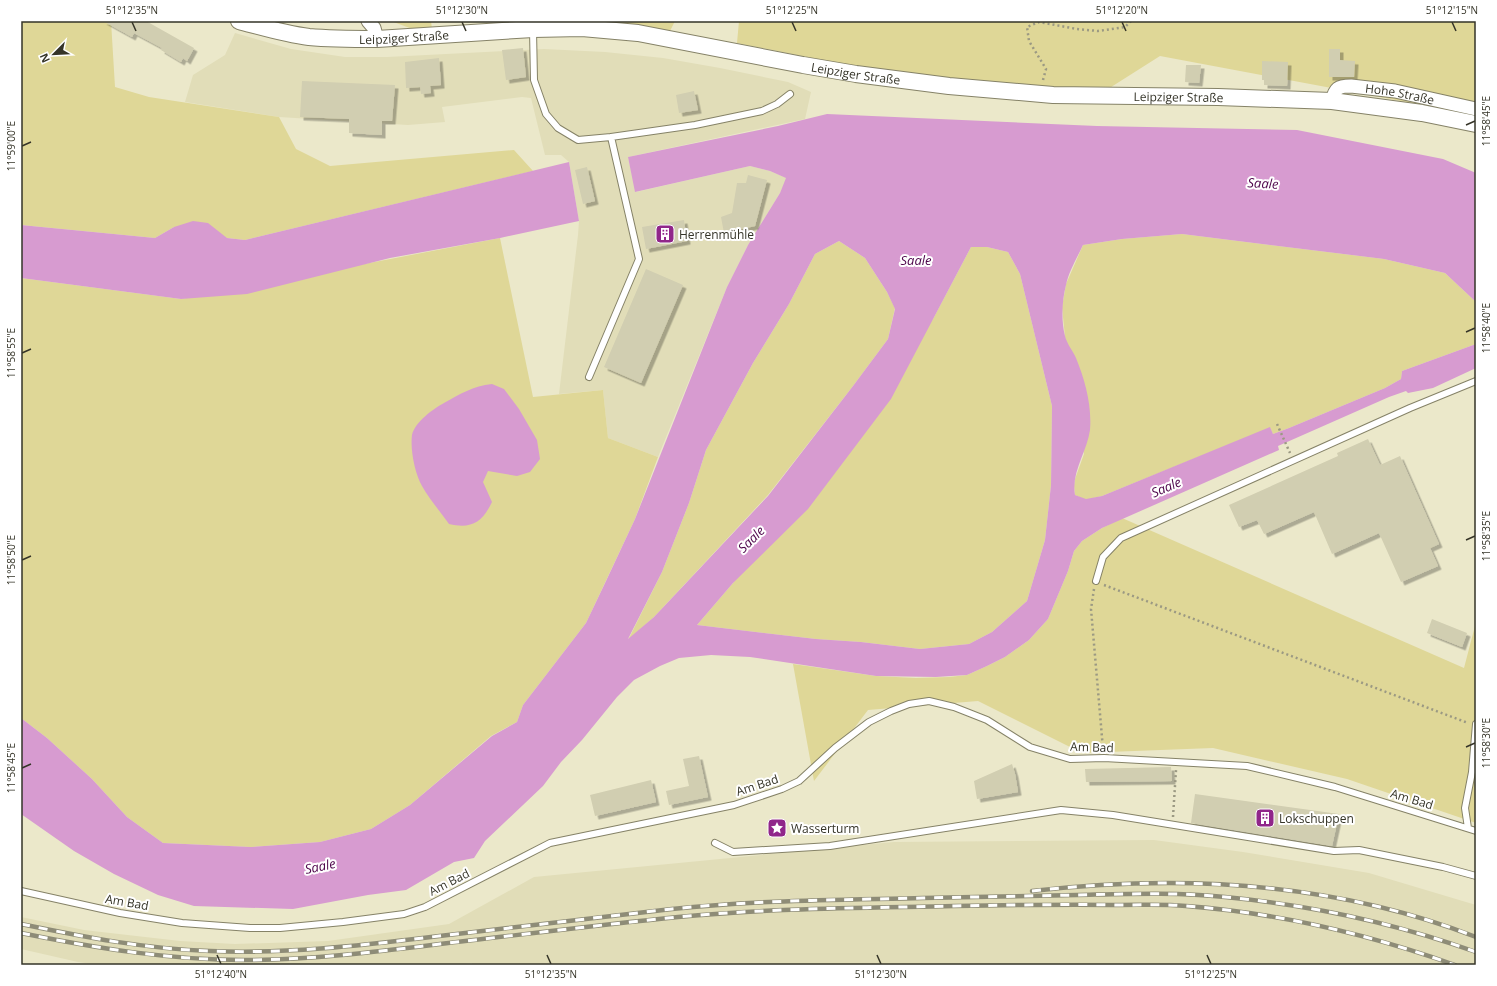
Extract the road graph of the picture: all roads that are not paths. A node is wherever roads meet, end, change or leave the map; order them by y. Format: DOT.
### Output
graph roads {
  1 [pos="239,21"];
  2 [pos="368,21"];
  3 [pos="533,29"];
  4 [pos="377,40"];
  5 [pos="790,94"];
  6 [pos="1332,101"];
  7 [pos="1476,109"];
  8 [pos="1476,124"];
  9 [pos="611,137"];
  10 [pos="589,377"];
  11 [pos="1476,380"];
  12 [pos="1096,582"];
  13 [pos="1476,725"];
  14 [pos="1468,828"];
  15 [pos="1476,831"];
  16 [pos="715,843"];
  17 [pos="1476,876"];
  18 [pos="21,891"];
  1 -- 4 [label="street, Leipziger Straße"];
  2 -- 4 [label="street"];
  3 -- 4 [label="street, Leipziger Straße"];
  3 -- 6 [label="street, Leipziger Straße"];
  3 -- 9 [label="lane"];
  5 -- 9 [label="lane"];
  6 -- 7 [label="street, Hohe Straße"];
  6 -- 8 [label="street, Leipziger Straße"];
  9 -- 10 [label="lane"];
  11 -- 12 [label="lane"];
  13 -- 14 [label="lane"];
  14 -- 15 [label="lane, Am Bad"];
  14 -- 18 [label="lane, Am Bad"];
  16 -- 17 [label="lane"];
}
